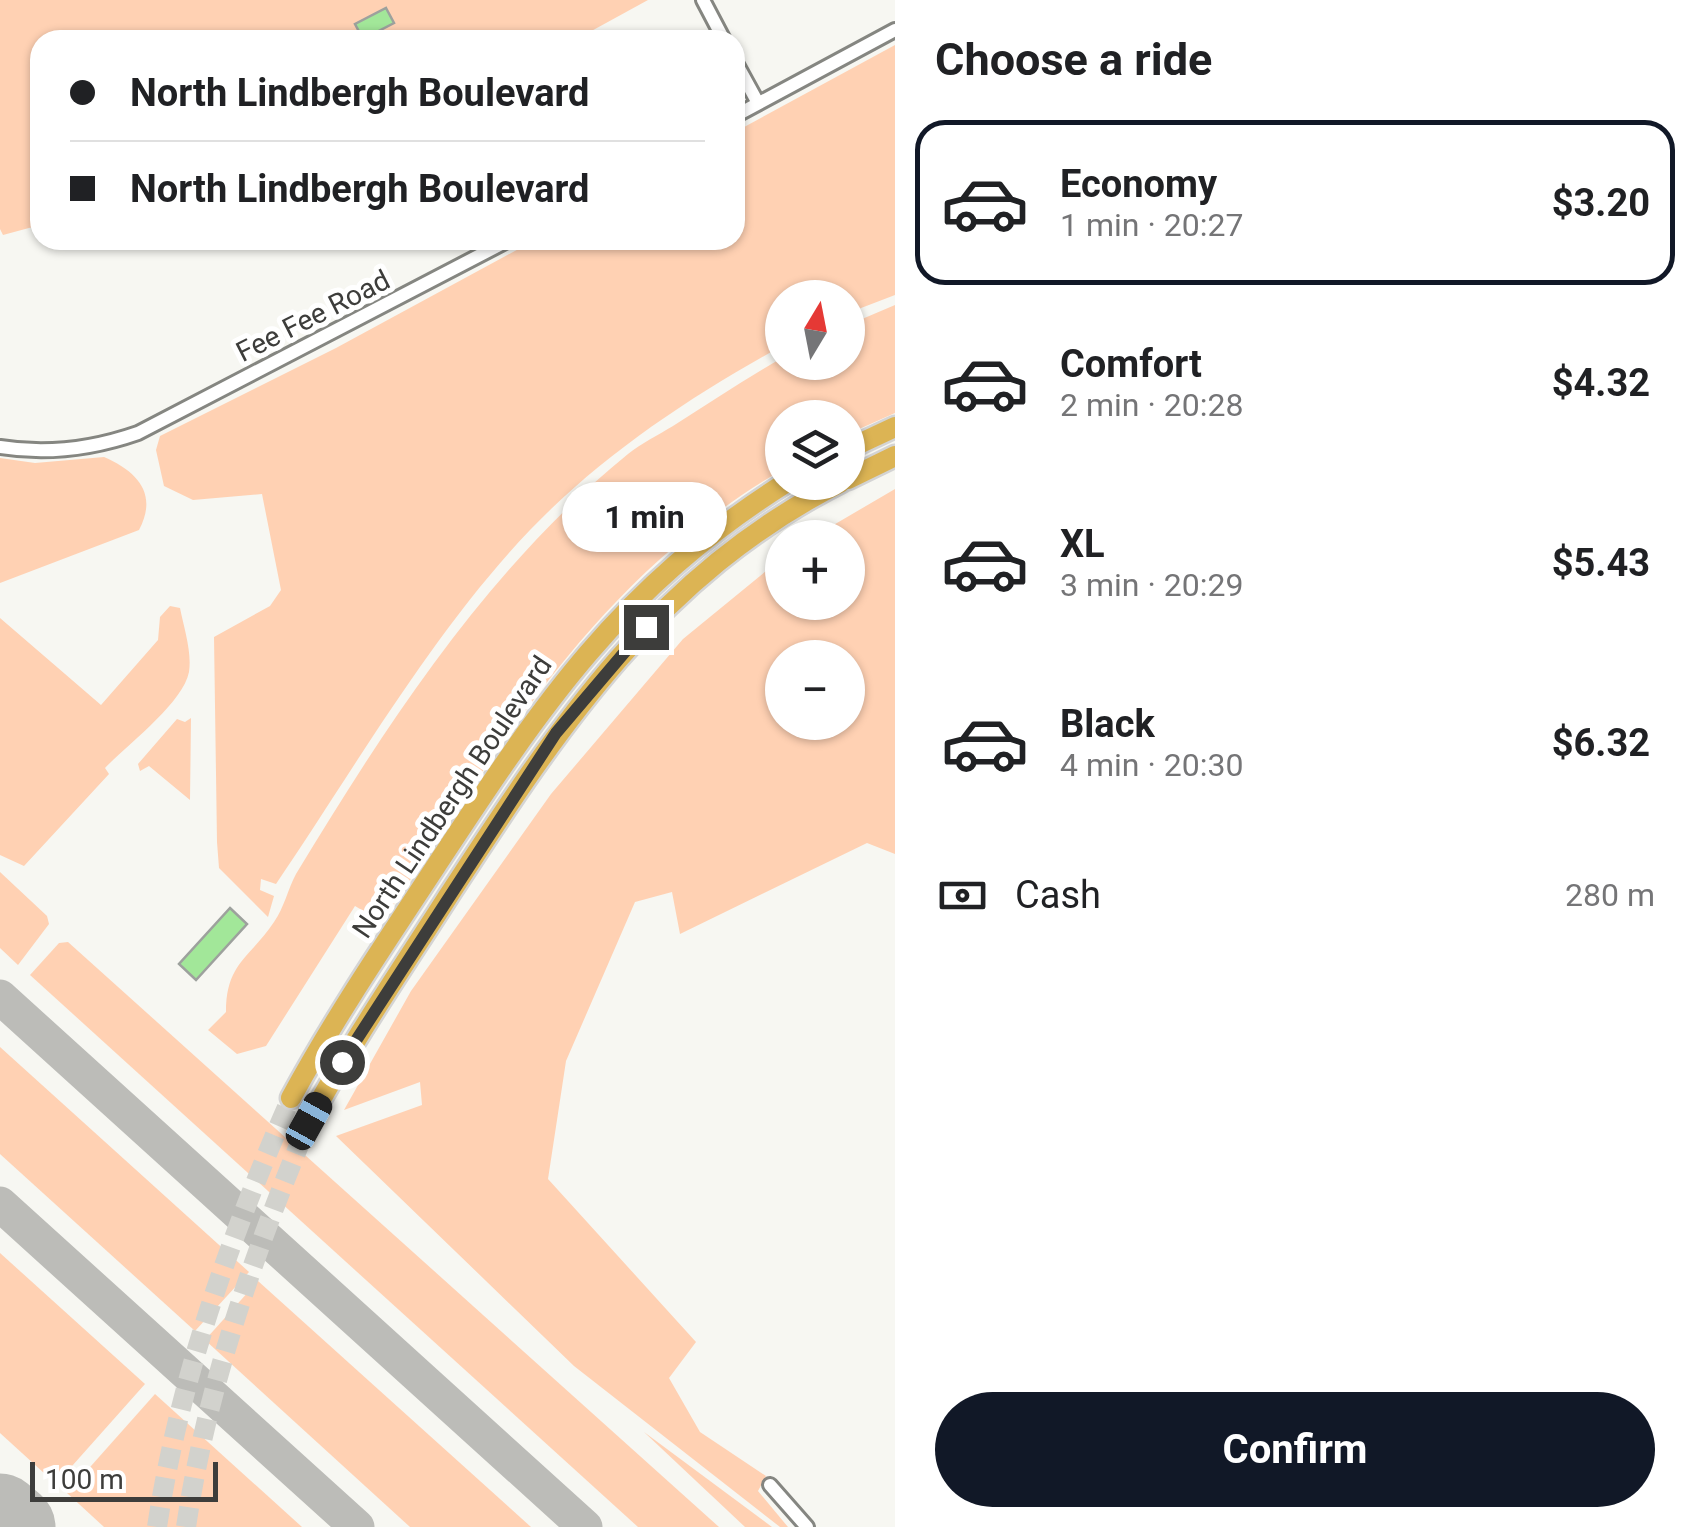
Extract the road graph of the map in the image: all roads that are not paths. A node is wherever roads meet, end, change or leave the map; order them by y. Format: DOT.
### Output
graph roads {
  1 [pos="702,0"];
  2 [pos="718,30"];
  3 [pos="895,30"];
  4 [pos="745,79"];
  5 [pos="758,103"];
  6 [pos="745,110"];
  7 [pos="490,250"];
  8 [pos="895,428"];
  9 [pos="865,441"];
  10 [pos="0,447"];
  11 [pos="895,456"];
  12 [pos="865,471"];
  13 [pos="765,497"];
  14 [pos="810,500"];
  15 [pos="291,1098"];
  16 [pos="309,1121"];
  17 [pos="770,1484"];
  18 [pos="807,1527"];
  1 -- 2 [label="street"];
  3 -- 5 [label="street"];
  4 -- 5 [label="street"];
  5 -- 6 [label="street"];
  7 -- 10 [label="street, Fee Fee Road"];
  8 -- 9 [label="highway"];
  11 -- 12 [label="highway"];
  13 -- 15 [label="highway, North Lindbergh Boulevard"];
  14 -- 16 [label="highway, North Lindbergh Boulevard"];
  17 -- 18 [label="street"];
}
